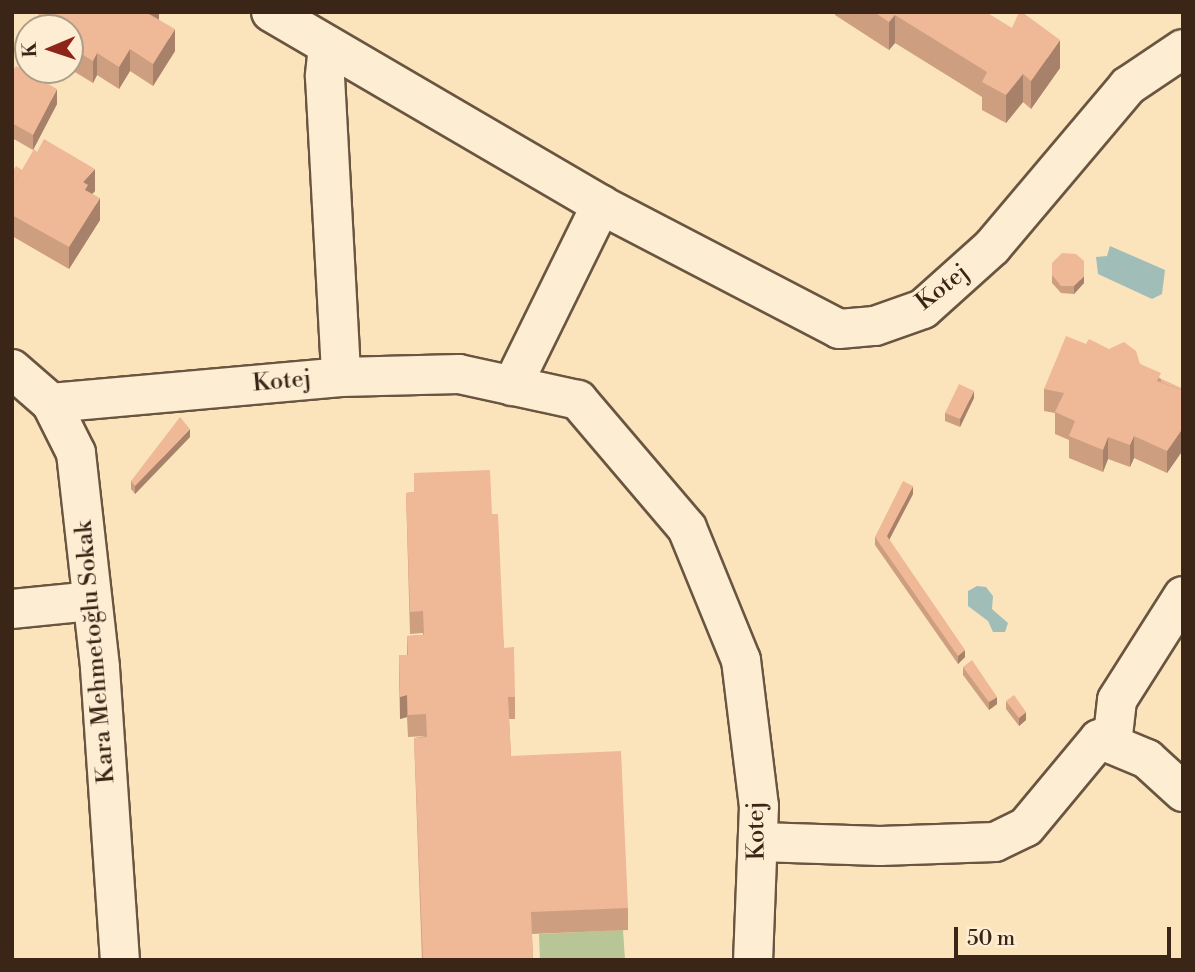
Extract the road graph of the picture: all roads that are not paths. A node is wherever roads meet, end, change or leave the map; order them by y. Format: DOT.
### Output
graph roads {
  1 [pos="271,12"];
  2 [pos="328,46"];
  3 [pos="1183,49"];
  4 [pos="601,205"];
  5 [pos="12,369"];
  6 [pos="341,377"];
  7 [pos="512,386"];
  8 [pos="51,403"];
  9 [pos="1183,596"];
  10 [pos="93,601"];
  11 [pos="12,609"];
  12 [pos="1112,744"];
  13 [pos="1183,792"];
  14 [pos="760,842"];
  15 [pos="120,960"];
  16 [pos="753,960"];
  1 -- 2 [label="street, Kotej"];
  2 -- 4 [label="street, Kotej"];
  2 -- 6 [label="street"];
  3 -- 4 [label="street, Kotej"];
  4 -- 7 [label="street"];
  5 -- 8 [label="street, Kara Mehmetoğlu Sokak"];
  6 -- 7 [label="street, Kotej"];
  6 -- 8 [label="street, Kotej"];
  7 -- 14 [label="street, Kotej"];
  8 -- 10 [label="street, Kara Mehmetoğlu Sokak"];
  9 -- 12 [label="street"];
  10 -- 11 [label="street"];
  10 -- 15 [label="street, Kara Mehmetoğlu Sokak"];
  12 -- 13 [label="street"];
  12 -- 14 [label="street"];
  14 -- 16 [label="street, Kotej"];
}
